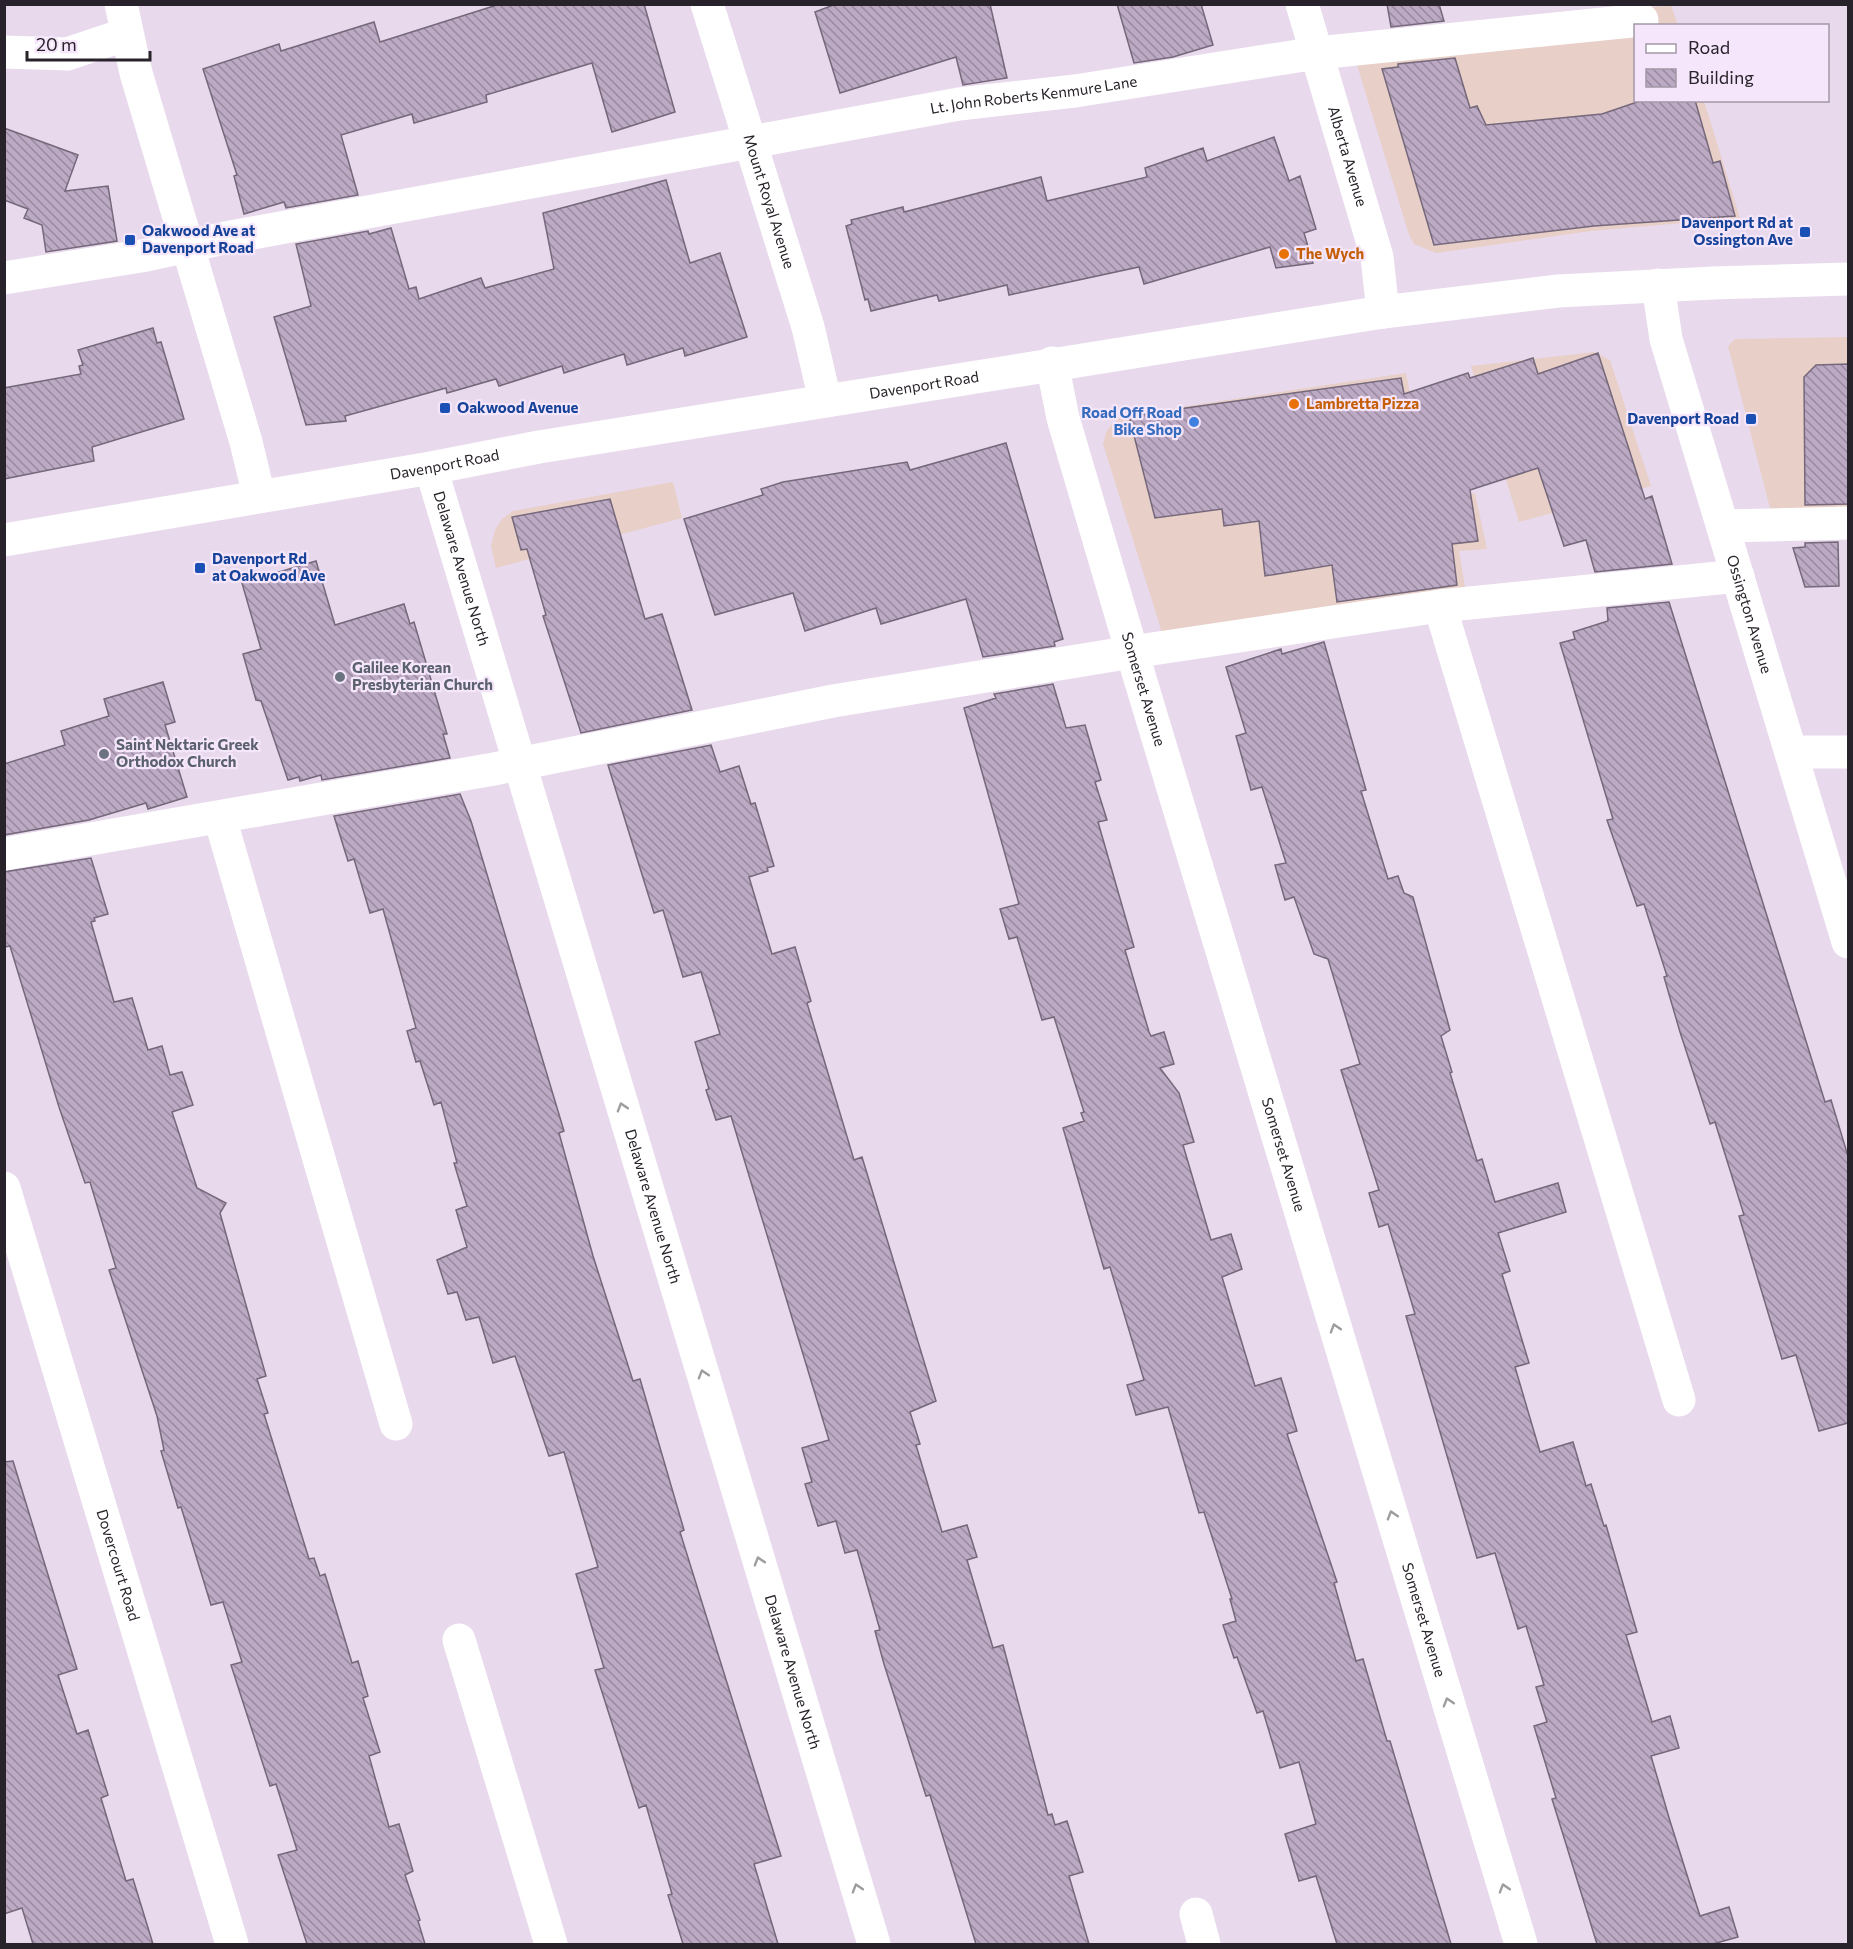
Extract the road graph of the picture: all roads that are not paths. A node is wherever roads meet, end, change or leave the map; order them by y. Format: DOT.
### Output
graph roads {
  1 [pos="707,4"];
  2 [pos="1302,4"];
  3 [pos="124,19"];
  4 [pos="1642,20"];
  5 [pos="4,52"];
  6 [pos="1317,53"];
  7 [pos="750,140"];
  8 [pos="187,246"];
  9 [pos="4,278"];
  10 [pos="1848,279"];
  11 [pos="1658,285"];
  12 [pos="1383,312"];
  13 [pos="1052,363"];
  14 [pos="825,400"];
  15 [pos="431,468"];
  16 [pos="259,496"];
  17 [pos="1848,523"];
  18 [pos="1723,526"];
  19 [pos="4,540"];
  20 [pos="1738,576"];
  21 [pos="1440,606"];
  22 [pos="1132,652"];
  23 [pos="1791,752"];
  24 [pos="1848,752"];
  25 [pos="520,764"];
  26 [pos="220,818"];
  27 [pos="4,854"];
  28 [pos="1848,942"];
  29 [pos="4,1188"];
  30 [pos="1679,1400"];
  31 [pos="396,1424"];
  32 [pos="459,1640"];
  33 [pos="1196,1914"];
  34 [pos="232,1944"];
  35 [pos="551,1944"];
  36 [pos="874,1944"];
  37 [pos="1204,1944"];
  38 [pos="1521,1944"];
  1 -- 7 [label="street, Mount Royal Avenue"];
  2 -- 6 [label="street, Alberta Avenue"];
  3 -- 5 [label="street"];
  3 -- 8 [label="street"];
  4 -- 6 [label="street, Lt. John Roberts Kenmure Lane"];
  6 -- 7 [label="street, Lt. John Roberts Kenmure Lane"];
  6 -- 12 [label="street, Alberta Avenue"];
  7 -- 8 [label="street, Lt. John Roberts Kenmure Lane"];
  7 -- 14 [label="street, Mount Royal Avenue"];
  8 -- 9 [label="street, Lt. John Roberts Kenmure Lane"];
  8 -- 16 [label="street"];
  10 -- 11 [label="street, Davenport Road"];
  11 -- 12 [label="street, Davenport Road"];
  11 -- 18 [label="street, Ossington Avenue"];
  12 -- 13 [label="street, Davenport Road"];
  13 -- 14 [label="street, Davenport Road"];
  13 -- 22 [label="street, Somerset Avenue"];
  14 -- 15 [label="street, Davenport Road"];
  15 -- 16 [label="street, Davenport Road"];
  15 -- 25 [label="street, Delaware Avenue North"];
  16 -- 19 [label="street, Davenport Road"];
  17 -- 18 [label="street"];
  18 -- 20 [label="street, Ossington Avenue"];
  20 -- 21 [label="street"];
  20 -- 23 [label="street, Ossington Avenue"];
  21 -- 22 [label="street"];
  21 -- 30 [label="street"];
  22 -- 25 [label="street"];
  38 -- 22 [label="street, Somerset Avenue, one-way"];
  23 -- 24 [label="street"];
  23 -- 28 [label="street, Ossington Avenue"];
  25 -- 26 [label="street"];
  36 -- 25 [label="street, Delaware Avenue North, one-way"];
  26 -- 27 [label="street"];
  26 -- 31 [label="street"];
  29 -- 34 [label="street, Dovercourt Road"];
  32 -- 35 [label="street"];
  33 -- 37 [label="street"];
}
